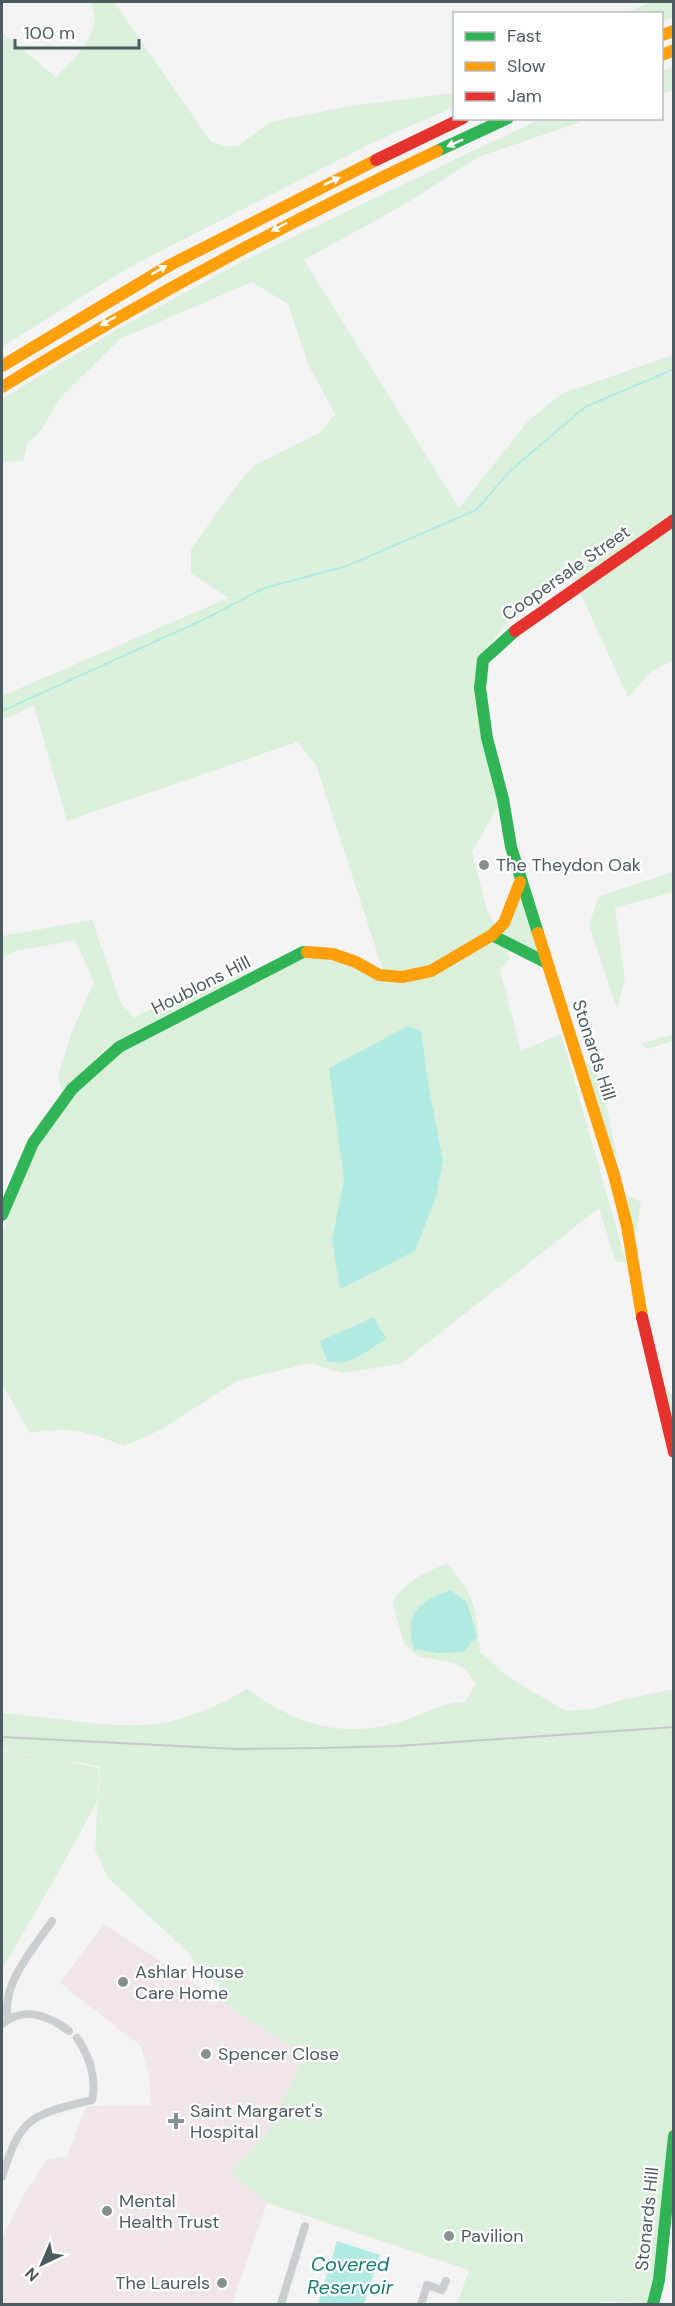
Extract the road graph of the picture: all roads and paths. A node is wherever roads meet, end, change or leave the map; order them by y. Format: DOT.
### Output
graph roads {
  1 [pos="459,120"];
  2 [pos="504,120"];
  3 [pos="2,366"];
  4 [pos="2,387"];
  5 [pos="674,520"];
  6 [pos="483,660"];
  7 [pos="520,882"];
  8 [pos="492,935"];
  9 [pos="545,962"];
  10 [pos="2,1215"];
  11 [pos="674,1452"];
  12 [pos="52,1921"];
  13 [pos="5,2021"];
  14 [pos="69,2031"];
  15 [pos="77,2038"];
  16 [pos="674,2136"];
  17 [pos="2,2177"];
  18 [pos="669,2209"];
  19 [pos="304,2226"];
  20 [pos="446,2281"];
  21 [pos="281,2304"];
  22 [pos="421,2304"];
  23 [pos="653,2304"];
  3 -- 1 [label="main road, one-way"];
  2 -- 4 [label="main road, one-way"];
  5 -- 6 [label="main road, Coopersale Street"];
  6 -- 7 [label="main road, Stonards Hill"];
  7 -- 8 [label="main road, Houblons Hill"];
  7 -- 9 [label="main road, Stonards Hill"];
  8 -- 9 [label="main road"];
  8 -- 10 [label="main road, Houblons Hill"];
  9 -- 11 [label="main road, Stonards Hill"];
  12 -- 13 [label="street"];
  13 -- 14 [label="street"];
  15 -- 17 [label="street"];
  16 -- 18 [label="main road, Stonards Hill"];
  18 -- 23 [label="main road, Stonards Hill"];
  19 -- 21 [label="street"];
  20 -- 22 [label="street"];
}
